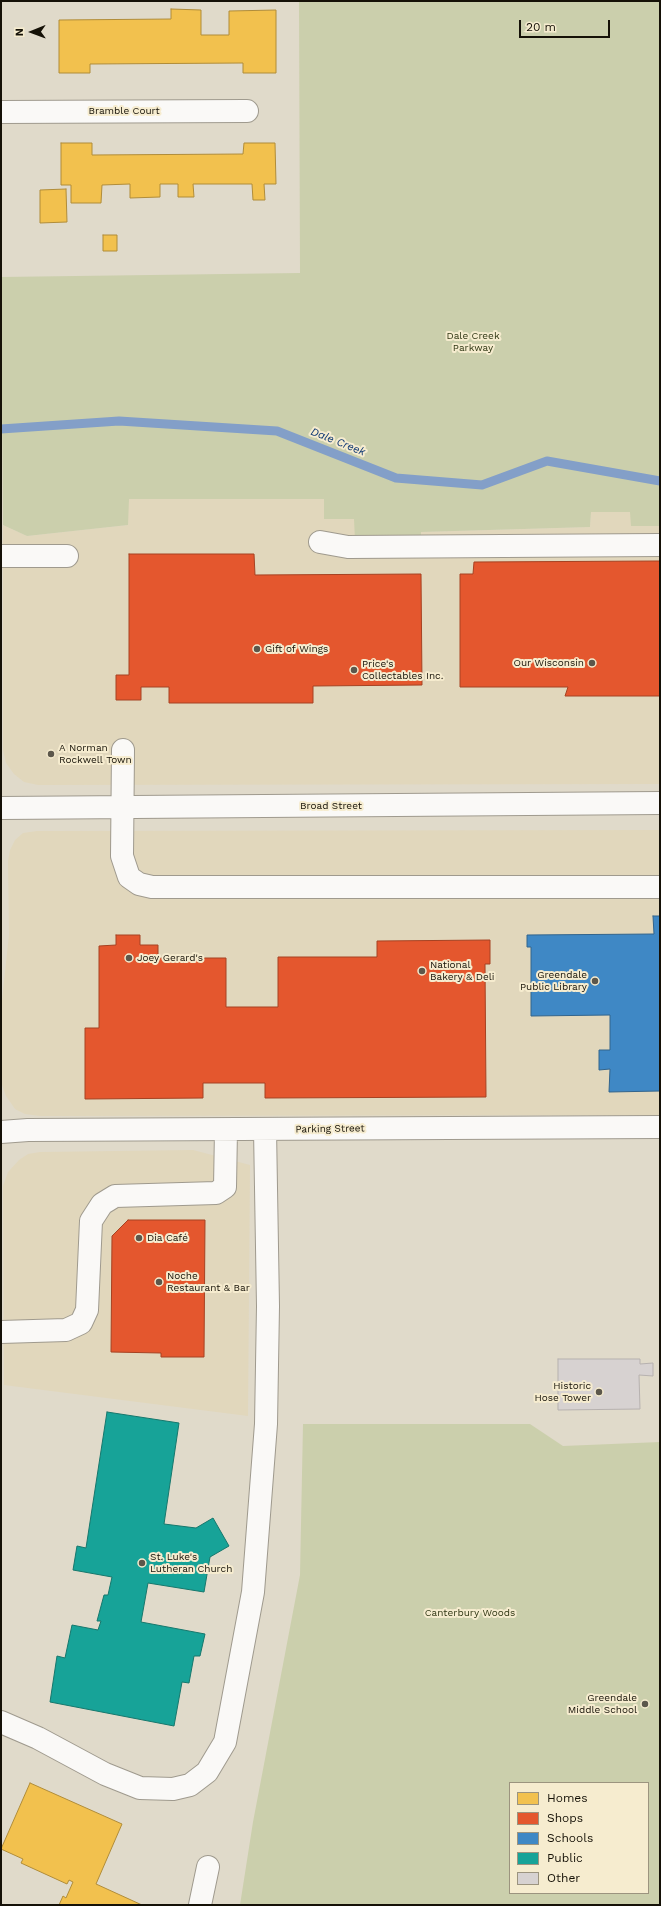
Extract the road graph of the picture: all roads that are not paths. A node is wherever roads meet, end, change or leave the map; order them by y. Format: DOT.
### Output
graph roads {
  1 [pos="246,111"];
  2 [pos="1,112"];
  3 [pos="320,542"];
  4 [pos="660,545"];
  5 [pos="1,556"];
  6 [pos="67,556"];
  7 [pos="123,750"];
  8 [pos="660,803"];
  9 [pos="123,807"];
  10 [pos="1,808"];
  11 [pos="660,887"];
  12 [pos="660,1127"];
  13 [pos="226,1130"];
  14 [pos="265,1130"];
  15 [pos="1,1132"];
  16 [pos="1,1332"];
  17 [pos="1,1722"];
  18 [pos="208,1867"];
  19 [pos="200,1905"];
  1 -- 2 [label="street, Bramble Court"];
  3 -- 4 [label="street"];
  5 -- 6 [label="street"];
  7 -- 9 [label="street"];
  8 -- 9 [label="street, Broad Street"];
  9 -- 10 [label="street, Broad Street"];
  9 -- 11 [label="street"];
  12 -- 14 [label="street, Parking Street"];
  13 -- 14 [label="street, Parking Street"];
  13 -- 15 [label="street, Parking Street"];
  13 -- 16 [label="street"];
  14 -- 17 [label="street"];
  18 -- 19 [label="street"];
}
